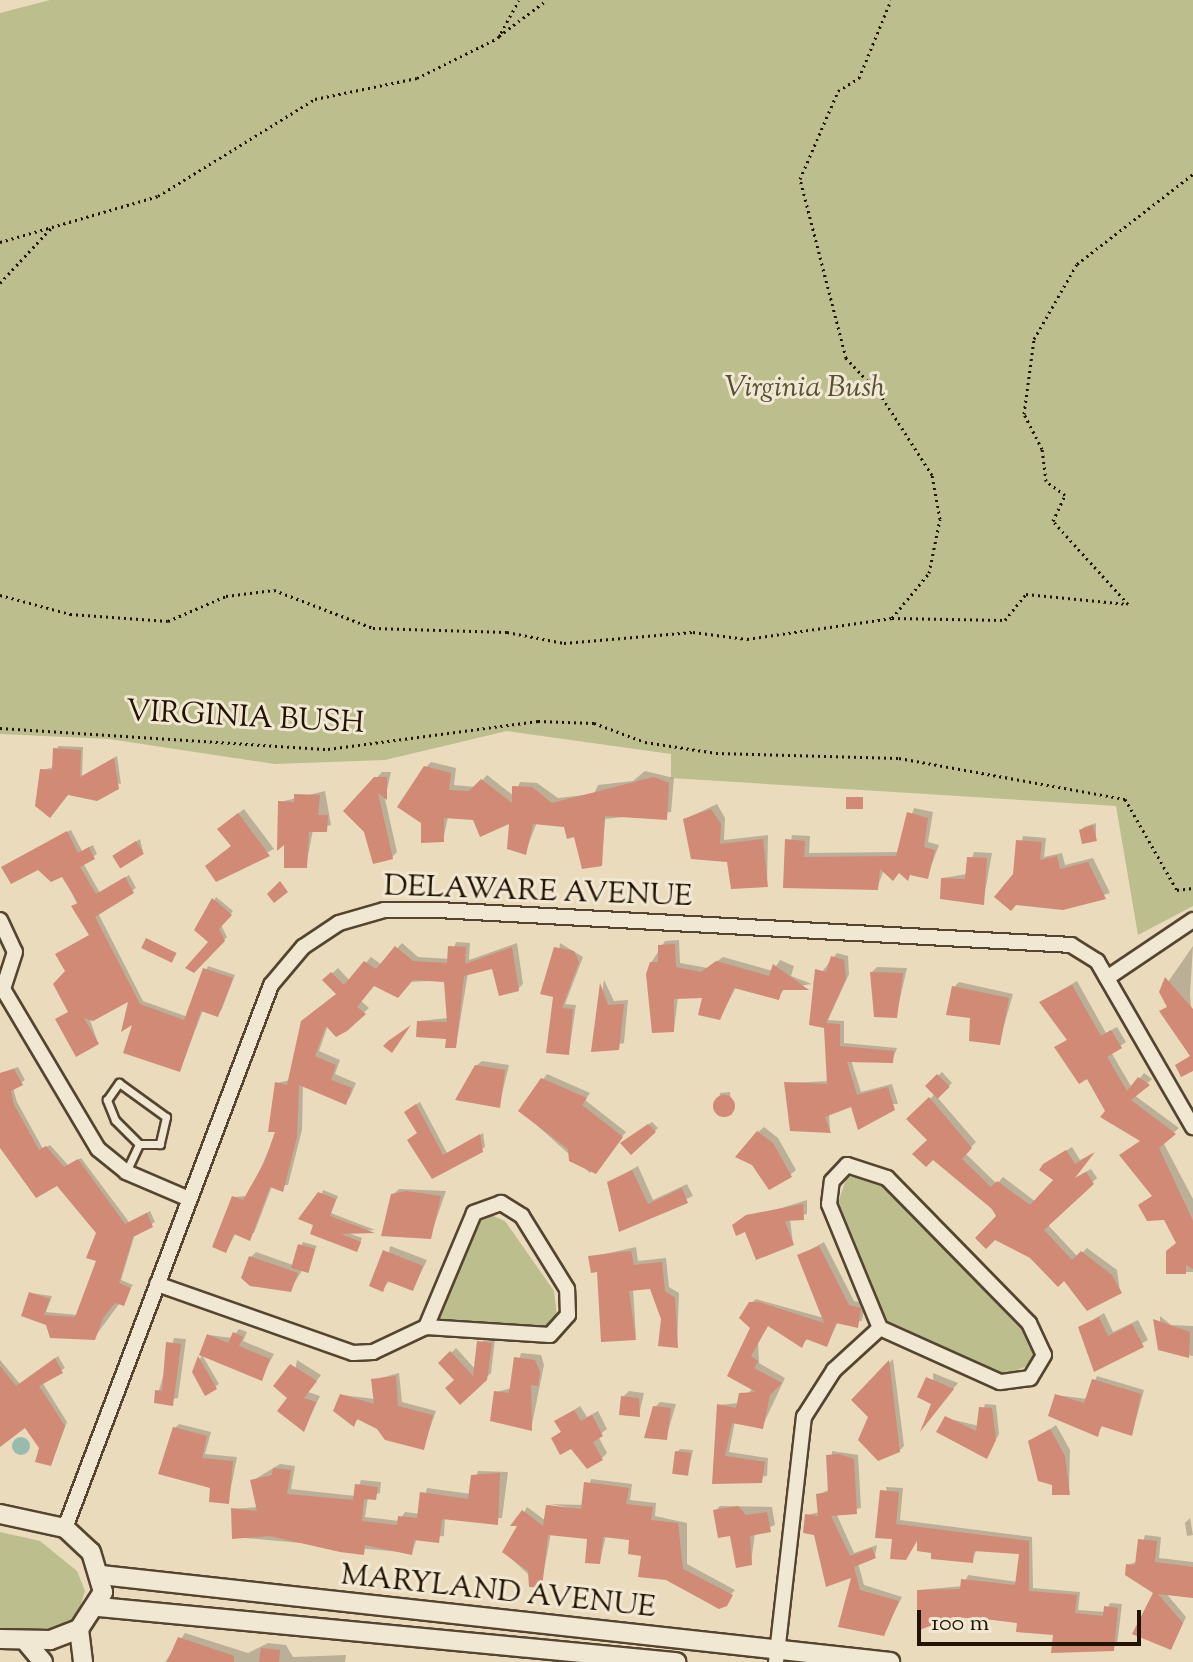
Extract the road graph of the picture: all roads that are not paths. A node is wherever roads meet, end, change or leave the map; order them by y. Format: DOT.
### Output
graph roads {
  1 [pos="0,920"];
  2 [pos="1193,920"];
  3 [pos="1107,978"];
  4 [pos="2,988"];
  5 [pos="1193,1127"];
  6 [pos="139,1144"];
  7 [pos="126,1172"];
  8 [pos="189,1199"];
  9 [pos="157,1284"];
  10 [pos="426,1327"];
  11 [pos="880,1328"];
  12 [pos="0,1514"];
  13 [pos="65,1528"];
  14 [pos="101,1575"];
  15 [pos="99,1607"];
  16 [pos="79,1629"];
  17 [pos="0,1639"];
  18 [pos="27,1643"];
  19 [pos="777,1656"];
  20 [pos="43,1662"];
  21 [pos="83,1662"];
  22 [pos="676,1662"];
  23 [pos="890,1662"];
  1 -- 4 [label="street"];
  2 -- 3 [label="street"];
  3 -- 5 [label="street, DELAWARE AVENUE"];
  3 -- 8 [label="street, DELAWARE AVENUE"];
  4 -- 7 [label="street"];
  6 -- 6 [label="lane"];
  6 -- 7 [label="lane"];
  7 -- 8 [label="street"];
  8 -- 9 [label="street, DELAWARE AVENUE"];
  9 -- 10 [label="street"];
  9 -- 13 [label="street, DELAWARE AVENUE"];
  10 -- 10 [label="street"];
  11 -- 11 [label="street"];
  11 -- 19 [label="street"];
  12 -- 13 [label="street"];
  13 -- 14 [label="street"];
  14 -- 15 [label="street"];
  14 -- 19 [label="street, MARYLAND AVENUE"];
  15 -- 16 [label="street"];
  15 -- 22 [label="street, MARYLAND AVENUE"];
  16 -- 18 [label="street"];
  16 -- 21 [label="street"];
  17 -- 18 [label="street"];
  18 -- 20 [label="street"];
  19 -- 23 [label="street, MARYLAND AVENUE"];
}
